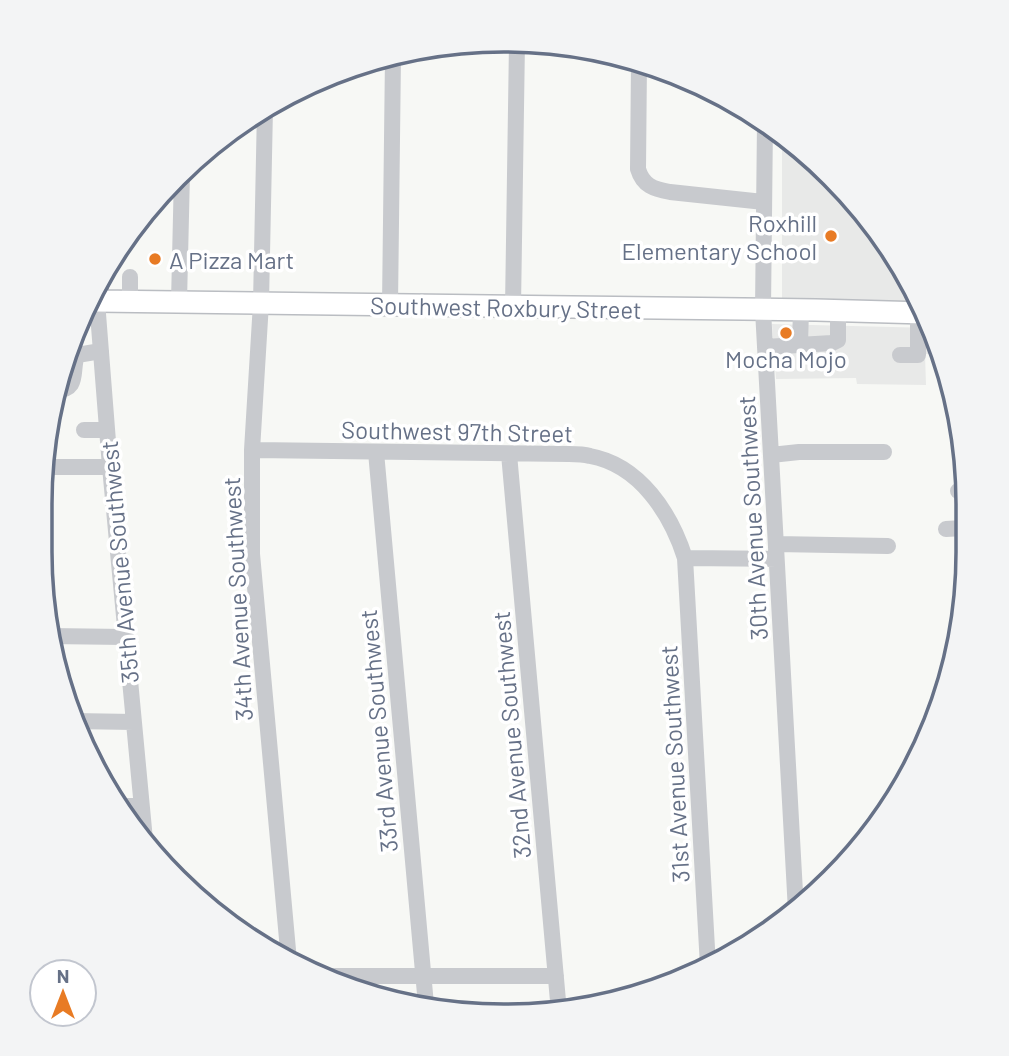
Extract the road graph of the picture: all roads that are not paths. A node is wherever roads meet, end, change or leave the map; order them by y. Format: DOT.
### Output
graph roads {
  1 [pos="517,52"];
  2 [pos="393,67"];
  3 [pos="639,73"];
  4 [pos="265,122"];
  5 [pos="765,135"];
  6 [pos="182,189"];
  7 [pos="764,202"];
  8 [pos="130,276"];
  9 [pos="103,297"];
  10 [pos="130,301"];
  11 [pos="179,302"];
  12 [pos="261,303"];
  13 [pos="390,305"];
  14 [pos="513,307"];
  15 [pos="763,310"];
  16 [pos="801,310"];
  17 [pos="838,310"];
  18 [pos="96,312"];
  19 [pos="913,313"];
  20 [pos="920,327"];
  21 [pos="800,344"];
  22 [pos="765,347"];
  23 [pos="101,351"];
  24 [pos="78,355"];
  25 [pos="900,355"];
  26 [pos="76,358"];
  27 [pos="68,387"];
  28 [pos="84,430"];
  29 [pos="107,430"];
  30 [pos="252,450"];
  31 [pos="376,452"];
  32 [pos="884,452"];
  33 [pos="509,454"];
  34 [pos="771,455"];
  35 [pos="54,467"];
  36 [pos="110,467"];
  37 [pos="888,546"];
  38 [pos="776,552"];
  39 [pos="685,558"];
  40 [pos="60,636"];
  41 [pos="125,637"];
  42 [pos="277,644"];
  43 [pos="260,646"];
  44 [pos="86,721"];
  45 [pos="134,722"];
  46 [pos="131,806"];
  47 [pos="141,806"];
  48 [pos="143,823"];
  49 [pos="799,894"];
  50 [pos="288,948"];
  51 [pos="707,955"];
  52 [pos="350,976"];
  53 [pos="556,976"];
  54 [pos="423,977"];
  55 [pos="425,997"];
  56 [pos="558,1001"];
  1 -- 14 [label="street"];
  2 -- 13 [label="street"];
  3 -- 7 [label="street"];
  4 -- 12 [label="street, 34th Avenue Southwest"];
  5 -- 7 [label="street, 30th Avenue Southwest"];
  6 -- 11 [label="street"];
  7 -- 15 [label="street, 30th Avenue Southwest"];
  8 -- 10 [label="street"];
  9 -- 10 [label="main road, Southwest Roxbury Street"];
  10 -- 11 [label="main road, Southwest Roxbury Street"];
  11 -- 12 [label="main road, Southwest Roxbury Street"];
  12 -- 13 [label="main road, Southwest Roxbury Street"];
  12 -- 30 [label="street, 34th Avenue Southwest"];
  13 -- 14 [label="main road, Southwest Roxbury Street"];
  14 -- 15 [label="main road, Southwest Roxbury Street"];
  15 -- 16 [label="main road, Southwest Roxbury Street"];
  15 -- 22 [label="street, 30th Avenue Southwest"];
  16 -- 17 [label="main road, Southwest Roxbury Street"];
  16 -- 21 [label="street"];
  17 -- 19 [label="main road, Southwest Roxbury Street"];
  17 -- 21 [label="street"];
  18 -- 23 [label="street, 35th Avenue Southwest"];
  20 -- 25 [label="street"];
  21 -- 22 [label="street"];
  22 -- 34 [label="street, 30th Avenue Southwest"];
  23 -- 24 [label="street"];
  23 -- 29 [label="street, 35th Avenue Southwest"];
  26 -- 27 [label="street"];
  28 -- 29 [label="street"];
  29 -- 36 [label="street, 35th Avenue Southwest"];
  30 -- 31 [label="street, Southwest 97th Street"];
  30 -- 43 [label="street, 34th Avenue Southwest"];
  31 -- 33 [label="street, Southwest 97th Street"];
  31 -- 54 [label="street, 33rd Avenue Southwest"];
  32 -- 34 [label="street"];
  33 -- 39 [label="street, Southwest 97th Street"];
  33 -- 53 [label="street, 32nd Avenue Southwest"];
  34 -- 38 [label="street, 30th Avenue Southwest"];
  35 -- 36 [label="street"];
  36 -- 41 [label="street, 35th Avenue Southwest"];
  37 -- 38 [label="street"];
  38 -- 39 [label="street"];
  38 -- 49 [label="street, 30th Avenue Southwest"];
  39 -- 51 [label="street, 31st Avenue Southwest"];
  40 -- 41 [label="street"];
  41 -- 45 [label="street, 35th Avenue Southwest"];
  42 -- 43 [label="street"];
  43 -- 50 [label="street, 34th Avenue Southwest"];
  44 -- 45 [label="street"];
  45 -- 47 [label="street, 35th Avenue Southwest"];
  46 -- 47 [label="street"];
  47 -- 48 [label="street, 35th Avenue Southwest"];
  52 -- 54 [label="street"];
  53 -- 54 [label="street"];
  53 -- 56 [label="street, 32nd Avenue Southwest"];
  54 -- 55 [label="street, 33rd Avenue Southwest"];
}
